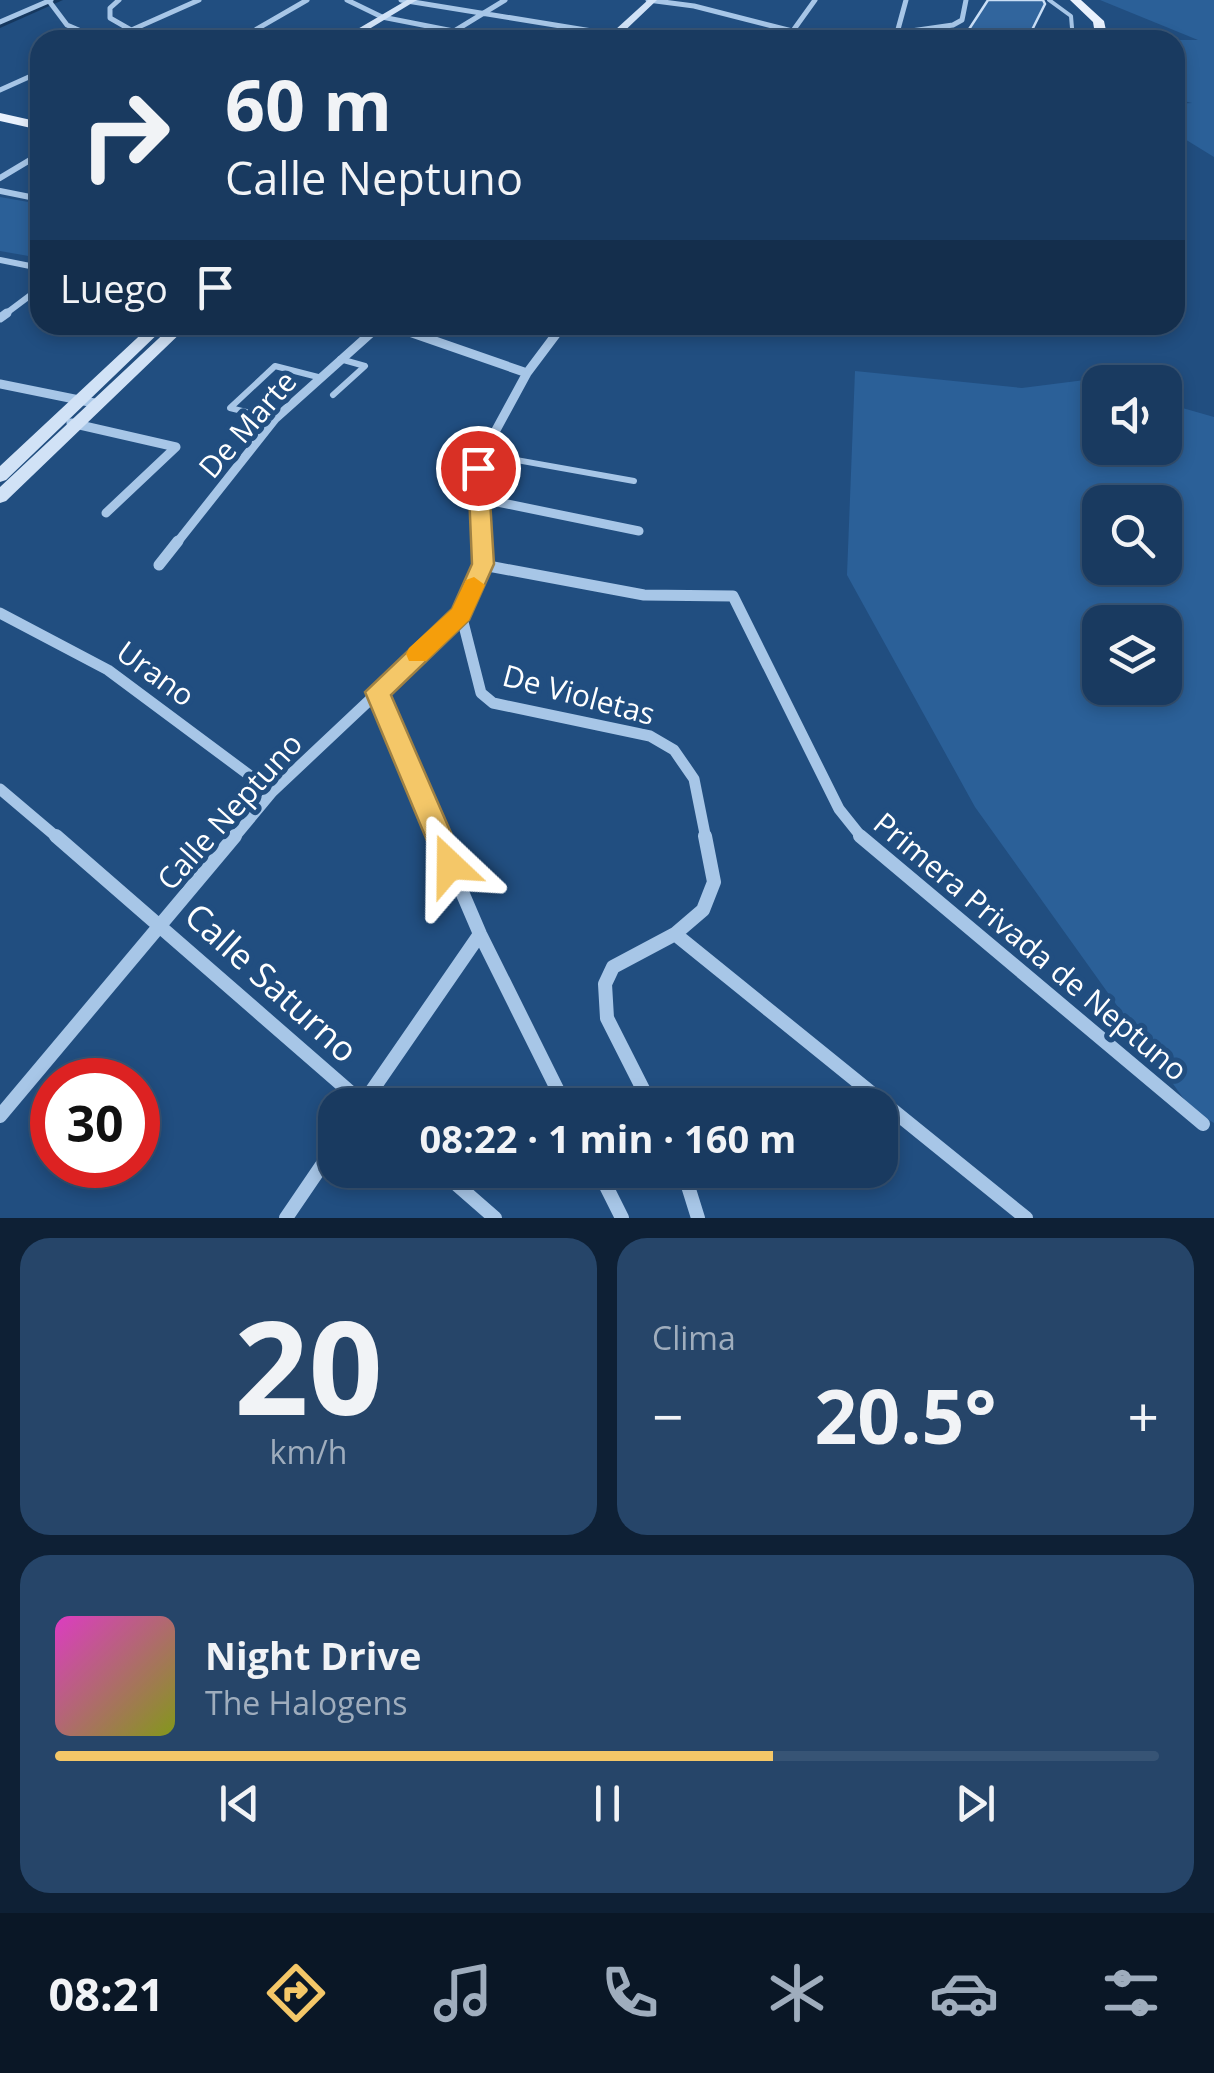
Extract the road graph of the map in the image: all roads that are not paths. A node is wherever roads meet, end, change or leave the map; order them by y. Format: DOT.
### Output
graph roads {
  1 [pos="118,0"];
  2 [pos="199,0"];
  3 [pos="307,0"];
  4 [pos="347,0"];
  5 [pos="401,0"];
  6 [pos="505,0"];
  7 [pos="651,0"];
  8 [pos="816,0"];
  9 [pos="906,0"];
  10 [pos="966,0"];
  11 [pos="1050,0"];
  12 [pos="1075,0"];
  13 [pos="1089,0"];
  14 [pos="51,1"];
  15 [pos="412,1"];
  16 [pos="486,13"];
  17 [pos="382,17"];
  18 [pos="0,22"];
  19 [pos="1115,26"];
  20 [pos="80,30"];
  21 [pos="131,30"];
  22 [pos="255,30"];
  23 [pos="361,30"];
  24 [pos="456,30"];
  25 [pos="572,30"];
  26 [pos="620,30"];
  27 [pos="788,30"];
  28 [pos="797,30"];
  29 [pos="898,30"];
  30 [pos="939,30"];
  31 [pos="1072,30"];
  32 [pos="1100,30"];
  33 [pos="30,76"];
  34 [pos="0,90"];
  35 [pos="0,106"];
  36 [pos="30,112"];
  37 [pos="0,117"];
  38 [pos="30,124"];
  39 [pos="29,160"];
  40 [pos="0,178"];
  41 [pos="0,191"];
  42 [pos="30,197"];
  43 [pos="0,260"];
  44 [pos="30,266"];
  45 [pos="30,296"];
  46 [pos="0,318"];
  47 [pos="149,335"];
  48 [pos="171,335"];
  49 [pos="368,335"];
  50 [pos="417,335"];
  51 [pos="555,335"];
  52 [pos="340,359"];
  53 [pos="527,373"];
  54 [pos="318,377"];
  55 [pos="0,384"];
  56 [pos="334,395"];
  57 [pos="80,400"];
  58 [pos="98,404"];
  59 [pos="275,419"];
  60 [pos="68,422"];
  61 [pos="483,454"];
  62 [pos="0,476"];
  63 [pos="634,481"];
  64 [pos="0,498"];
  65 [pos="478,498"];
  66 [pos="106,513"];
  67 [pos="639,531"];
  68 [pos="483,564"];
  69 [pos="160,565"];
  70 [pos="0,614"];
  71 [pos="461,614"];
  72 [pos="377,692"];
  73 [pos="0,789"];
  74 [pos="272,792"];
  75 [pos="161,924"];
  76 [pos="480,934"];
  77 [pos="675,934"];
  78 [pos="346,1088"];
  79 [pos="375,1088"];
  80 [pos="557,1088"];
  81 [pos="642,1088"];
  82 [pos="0,1116"];
  83 [pos="1203,1124"];
  84 [pos="318,1171"];
  85 [pos="461,1188"];
  86 [pos="607,1188"];
  87 [pos="689,1188"];
  88 [pos="286,1218"];
  89 [pos="495,1218"];
  90 [pos="622,1218"];
  91 [pos="698,1218"];
  92 [pos="1026,1218"];
  1 -- 21 [label="street"];
  2 -- 21 [label="street"];
  3 -- 22 [label="street"];
  4 -- 17 [label="street"];
  5 -- 15 [label="street"];
  6 -- 16 [label="street"];
  7 -- 26 [label="main road"];
  7 -- 27 [label="street"];
  8 -- 28 [label="street"];
  9 -- 29 [label="street"];
  10 -- 30 [label="street"];
  11 -- 31 [label="lane"];
  12 -- 32 [label="main road"];
  13 -- 19 [label="main road"];
  14 -- 18 [label="street"];
  14 -- 20 [label="street"];
  15 -- 16 [label="street"];
  15 -- 17 [label="main road"];
  16 -- 24 [label="street"];
  16 -- 25 [label="street"];
  17 -- 23 [label="main road"];
  17 -- 24 [label="street"];
  33 -- 34 [label="street"];
  35 -- 36 [label="main road"];
  37 -- 38 [label="main road"];
  39 -- 40 [label="street"];
  41 -- 42 [label="street"];
  43 -- 44 [label="street"];
  45 -- 46 [label="street"];
  47 -- 57 [label="main road"];
  48 -- 58 [label="main road"];
  49 -- 52 [label="street, De Marte"];
  50 -- 53 [label="street"];
  51 -- 53 [label="street, Calle Neptuno"];
  52 -- 54 [label="street, De Marte"];
  52 -- 56 [label="lane"];
  53 -- 61 [label="street, Calle Neptuno"];
  54 -- 59 [label="street, De Marte"];
  54 -- 59 [label="lane"];
  55 -- 57 [label="street"];
  57 -- 58 [label="street"];
  57 -- 60 [label="main road"];
  58 -- 60 [label="main road"];
  59 -- 69 [label="street, De Marte"];
  60 -- 62 [label="main road"];
  60 -- 64 [label="main road"];
  60 -- 66 [label="street"];
  61 -- 63 [label="lane"];
  61 -- 65 [label="street, Calle Neptuno"];
  65 -- 67 [label="street"];
  65 -- 68 [label="street, Calle Neptuno"];
  68 -- 71 [label="street, Calle Neptuno"];
  68 -- 83 [label="street, Primera Privada de Neptuno"];
  70 -- 74 [label="street, Urano"];
  71 -- 72 [label="street, Calle Neptuno"];
  71 -- 77 [label="street, De Violetas"];
  72 -- 74 [label="street, Calle Neptuno"];
  72 -- 76 [label="street"];
  73 -- 75 [label="street, Calle Saturno"];
  74 -- 75 [label="street, Calle Neptuno"];
  75 -- 78 [label="street, Calle Saturno"];
  75 -- 82 [label="street, Calle Neptuno"];
  76 -- 79 [label="street"];
  76 -- 80 [label="street"];
  77 -- 81 [label="street, De Violetas"];
  77 -- 92 [label="street"];
  84 -- 88 [label="street"];
  85 -- 89 [label="street"];
  86 -- 90 [label="street"];
  87 -- 91 [label="street"];
}
